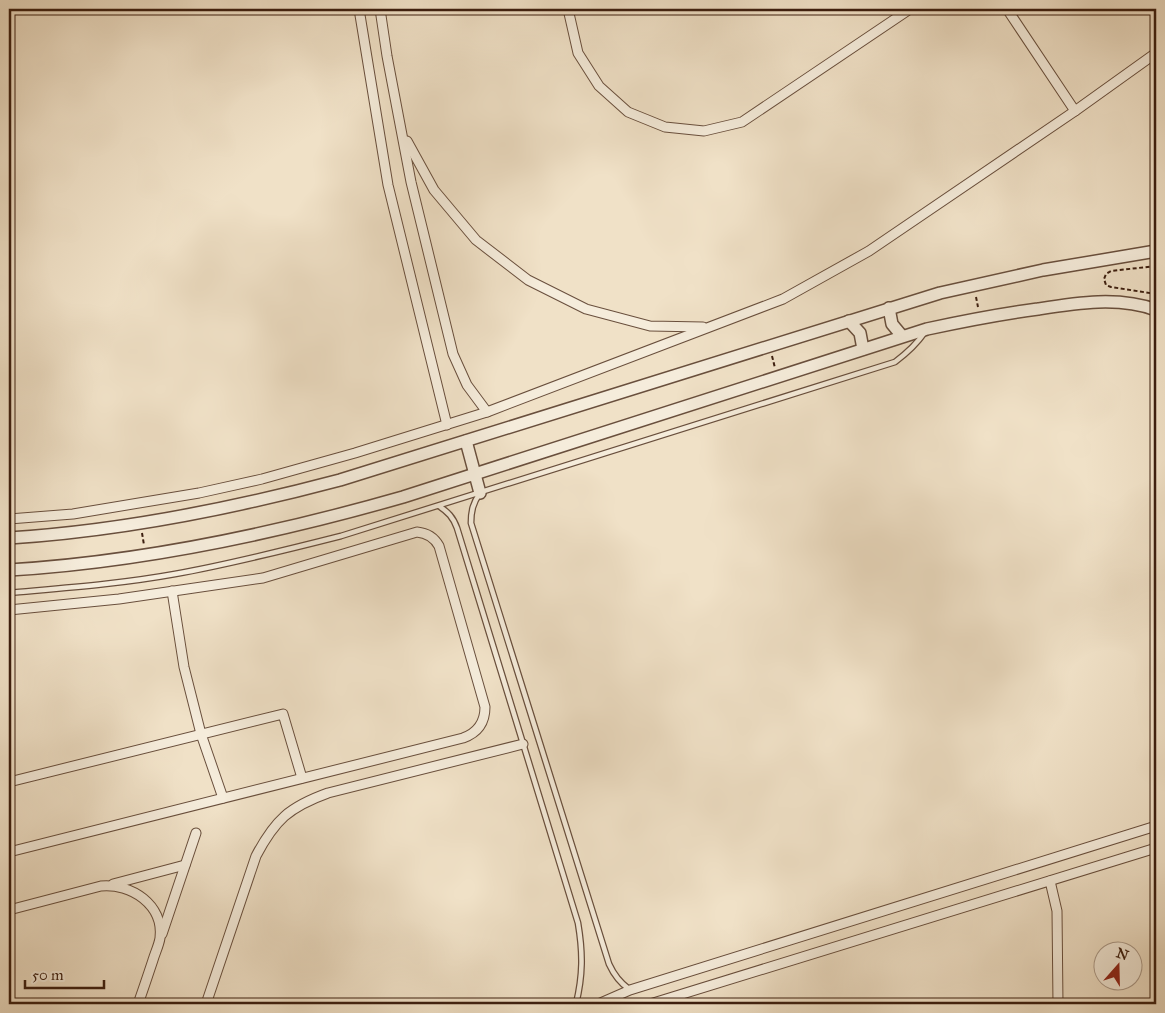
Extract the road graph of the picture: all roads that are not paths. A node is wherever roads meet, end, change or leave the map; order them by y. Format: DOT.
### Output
graph roads {
  1 [pos="359,9"];
  2 [pos="380,9"];
  3 [pos="568,9"];
  4 [pos="910,9"];
  5 [pos="1007,9"];
  6 [pos="1156,53"];
  7 [pos="1075,111"];
  8 [pos="402,132"];
  9 [pos="1156,251"];
  10 [pos="889,308"];
  11 [pos="1156,310"];
  12 [pos="849,322"];
  13 [pos="709,327"];
  14 [pos="927,328"];
  15 [pos="902,336"];
  16 [pos="863,348"];
  17 [pos="487,412"];
  18 [pos="447,425"];
  19 [pos="466,441"];
  20 [pos="475,472"];
  21 [pos="480,493"];
  22 [pos="439,506"];
  23 [pos="9,519"];
  24 [pos="9,538"];
  25 [pos="9,570"];
  26 [pos="172,591"];
  27 [pos="9,593"];
  28 [pos="9,610"];
  29 [pos="201,734"];
  30 [pos="523,744"];
  31 [pos="302,778"];
  32 [pos="9,782"];
  33 [pos="223,798"];
  34 [pos="1156,826"];
  35 [pos="196,833"];
  36 [pos="1156,848"];
  37 [pos="9,852"];
  38 [pos="185,866"];
  39 [pos="1050,881"];
  40 [pos="110,885"];
  41 [pos="9,910"];
  42 [pos="160,939"];
  43 [pos="630,990"];
  44 [pos="138,1004"];
  45 [pos="206,1004"];
  46 [pos="576,1004"];
  47 [pos="598,1004"];
  48 [pos="650,1004"];
  49 [pos="1057,1004"];
  1 -- 18 [label="street"];
  2 -- 8 [label="street"];
  3 -- 4 [label="street"];
  5 -- 7 [label="street"];
  6 -- 7 [label="street"];
  7 -- 13 [label="street"];
  8 -- 13 [label="street"];
  8 -- 17 [label="street"];
  9 -- 10 [label="street"];
  10 -- 12 [label="street"];
  10 -- 15 [label="street"];
  11 -- 14 [label="street"];
  12 -- 16 [label="street"];
  12 -- 19 [label="street"];
  13 -- 17 [label="street"];
  14 -- 15 [label="street"];
  14 -- 21 [label="lane"];
  15 -- 16 [label="street"];
  16 -- 20 [label="street"];
  17 -- 18 [label="street"];
  18 -- 23 [label="street"];
  19 -- 20 [label="street"];
  19 -- 24 [label="street"];
  20 -- 21 [label="street"];
  20 -- 25 [label="street"];
  21 -- 22 [label="lane"];
  21 -- 43 [label="lane"];
  22 -- 27 [label="lane"];
  22 -- 30 [label="lane"];
  26 -- 28 [label="street"];
  26 -- 29 [label="street"];
  26 -- 31 [label="street"];
  29 -- 31 [label="street"];
  29 -- 32 [label="street"];
  29 -- 33 [label="street"];
  30 -- 45 [label="street"];
  30 -- 46 [label="lane"];
  31 -- 33 [label="street"];
  33 -- 37 [label="street"];
  34 -- 43 [label="street"];
  35 -- 38 [label="street"];
  36 -- 39 [label="street"];
  38 -- 40 [label="street"];
  38 -- 42 [label="street"];
  39 -- 48 [label="street"];
  39 -- 49 [label="street"];
  40 -- 41 [label="street"];
  40 -- 42 [label="street"];
  42 -- 44 [label="street"];
  43 -- 47 [label="street"];
}
